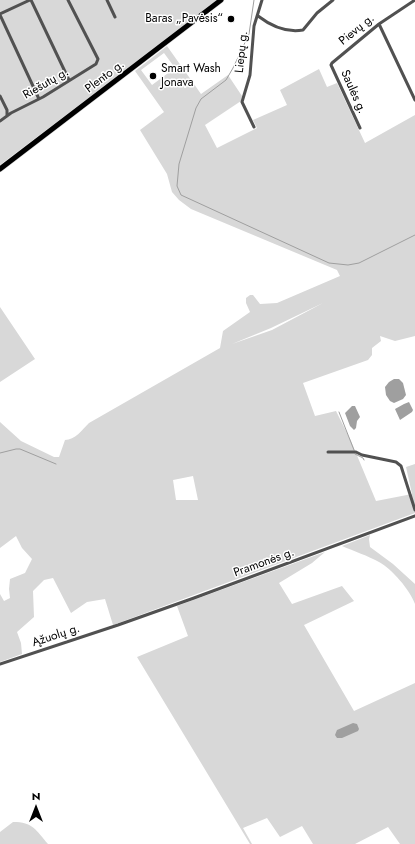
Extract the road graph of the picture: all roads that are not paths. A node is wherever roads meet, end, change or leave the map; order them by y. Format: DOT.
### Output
graph roads {
  1 [pos="30,0"];
  2 [pos="68,0"];
  3 [pos="107,0"];
  4 [pos="221,0"];
  5 [pos="262,0"];
  6 [pos="333,0"];
  7 [pos="415,0"];
  8 [pos="0,15"];
  9 [pos="258,16"];
  10 [pos="115,17"];
  11 [pos="379,24"];
  12 [pos="332,63"];
  13 [pos="69,80"];
  14 [pos="0,96"];
  15 [pos="39,99"];
  16 [pos="415,100"];
  17 [pos="7,117"];
  18 [pos="0,121"];
  19 [pos="254,127"];
  20 [pos="360,128"];
  21 [pos="0,168"];
  22 [pos="328,452"];
  23 [pos="415,510"];
  24 [pos="415,516"];
  25 [pos="118,625"];
  26 [pos="0,664"];
  1 -- 8 [label="street"];
  1 -- 13 [label="street"];
  2 -- 13 [label="street, Riešutų g."];
  3 -- 10 [label="street"];
  4 -- 21 [label="highway, Plento g."];
  5 -- 9 [label="street, Liepų g."];
  6 -- 9 [label="street"];
  7 -- 11 [label="street, Pievų g."];
  8 -- 15 [label="street"];
  9 -- 19 [label="street, Liepų g."];
  11 -- 12 [label="street, Pievų g."];
  11 -- 16 [label="street"];
  12 -- 20 [label="street, Saulės g."];
  13 -- 15 [label="street, Riešutų g."];
  14 -- 17 [label="street"];
  15 -- 17 [label="street, Riešutų g."];
  17 -- 18 [label="street, Riešutų g."];
  22 -- 23 [label="street"];
  24 -- 25 [label="street, Pramonės g."];
  25 -- 26 [label="street, Ąžuolų g."];
}
